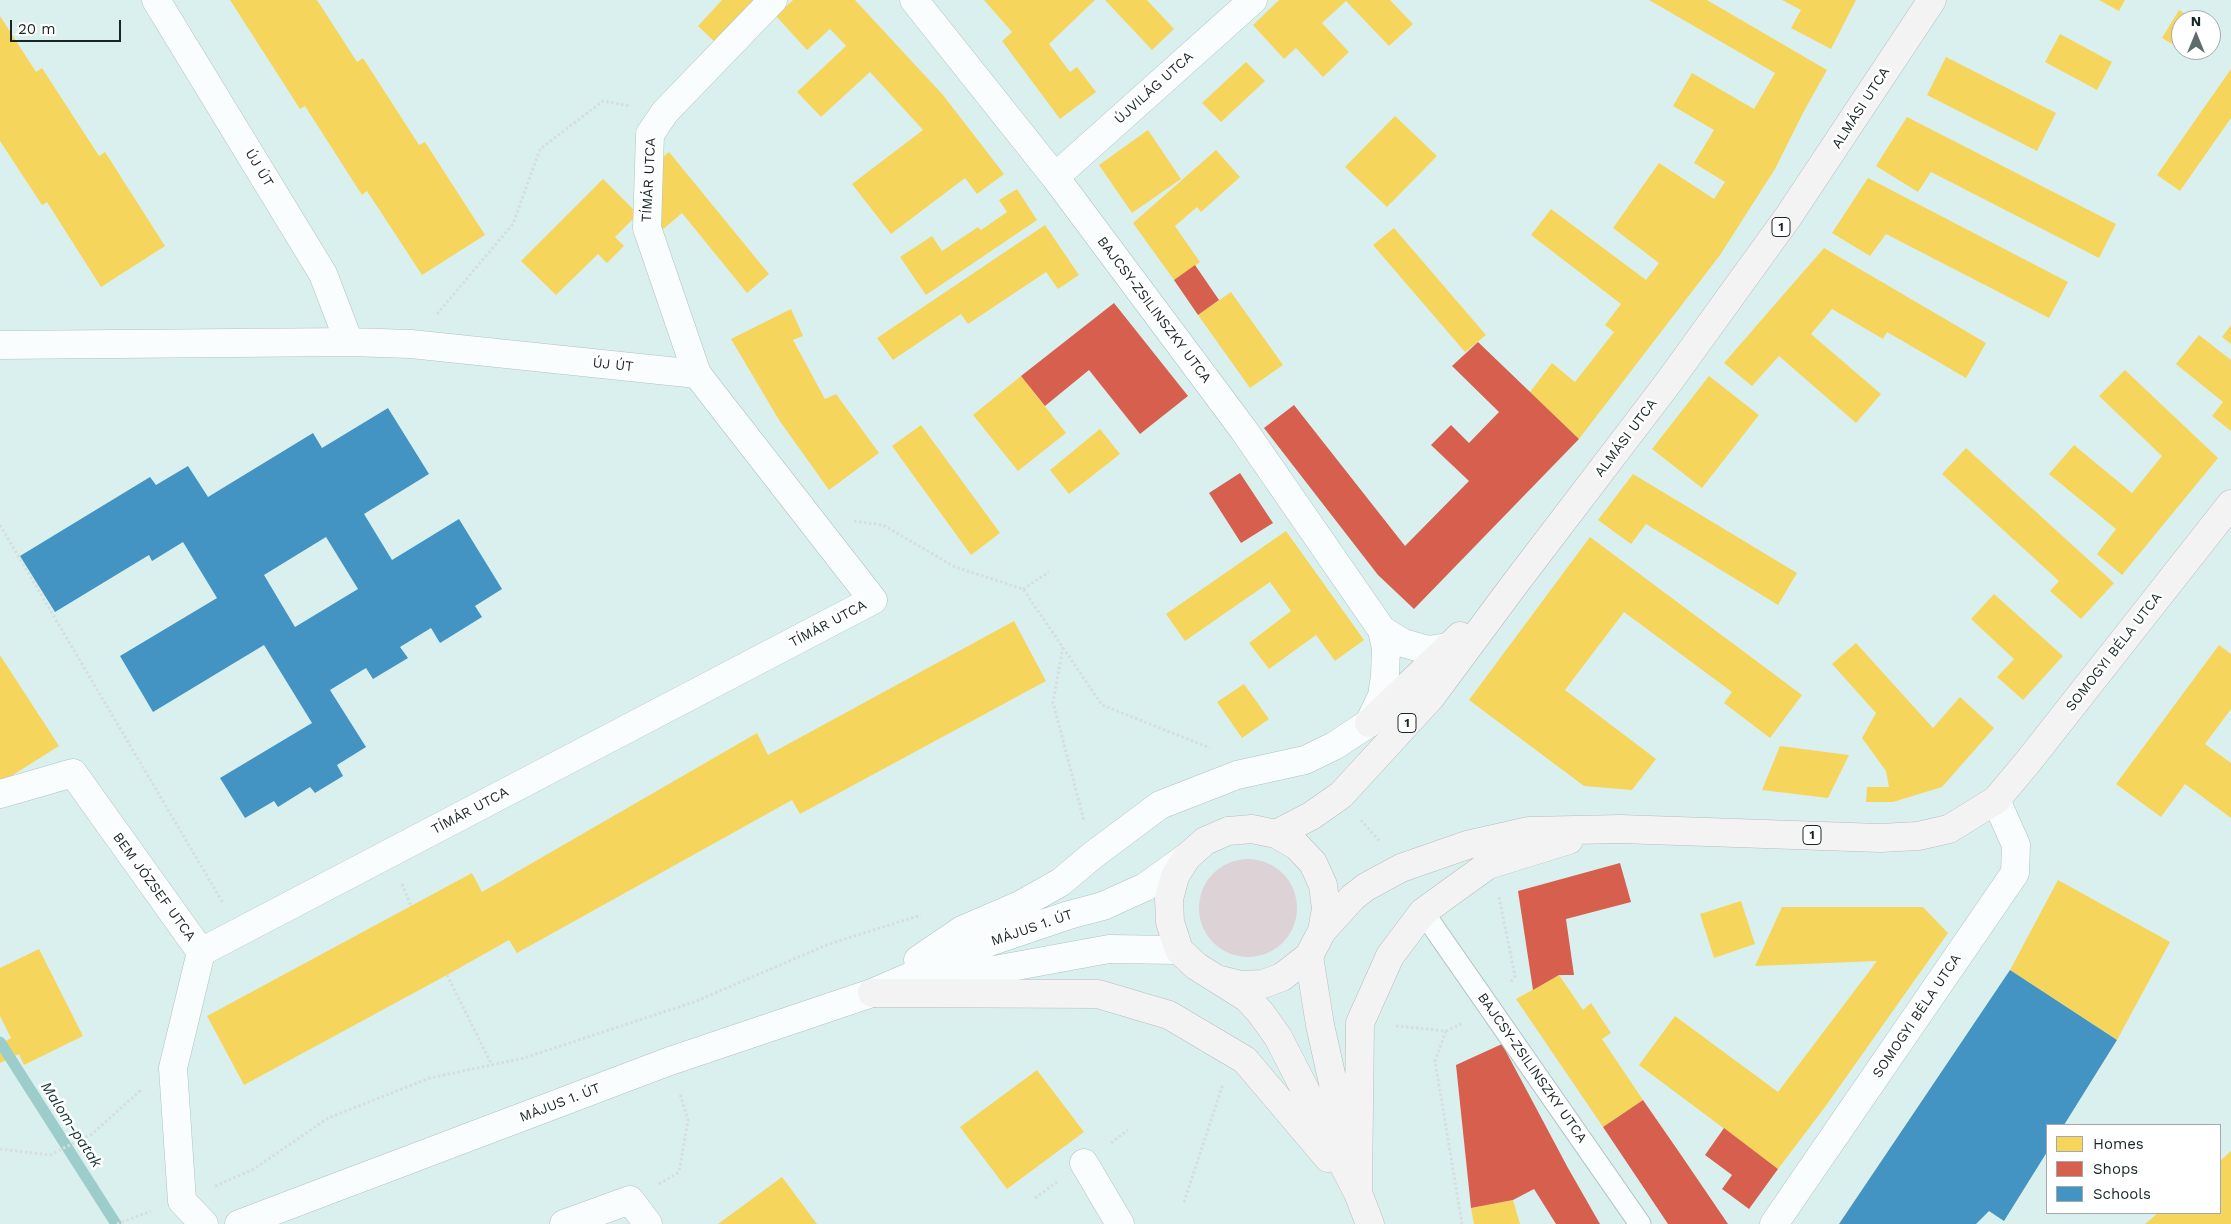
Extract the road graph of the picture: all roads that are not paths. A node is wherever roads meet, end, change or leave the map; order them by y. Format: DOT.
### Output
graph roads {
  1 [pos="156,0"];
  2 [pos="773,0"];
  3 [pos="914,0"];
  4 [pos="1252,0"];
  5 [pos="1932,0"];
  6 [pos="1055,177"];
  7 [pos="0,341"];
  8 [pos="349,342"];
  9 [pos="697,374"];
  10 [pos="2231,504"];
  11 [pos="1514,584"];
  12 [pos="1382,630"];
  13 [pos="1448,647"];
  14 [pos="1369,723"];
  15 [pos="0,794"];
  16 [pos="1996,800"];
  17 [pos="1620,829"];
  18 [pos="1276,834"];
  19 [pos="1187,857"];
  20 [pos="1423,912"];
  21 [pos="1322,932"];
  22 [pos="1179,950"];
  23 [pos="201,952"];
  24 [pos="1309,956"];
  25 [pos="1221,980"];
  26 [pos="872,993"];
  27 [pos="1084,1163"];
  28 [pos="1358,1193"];
  29 [pos="246,1223"];
  30 [pos="204,1224"];
  31 [pos="564,1224"];
  32 [pos="648,1224"];
  33 [pos="1120,1224"];
  34 [pos="1370,1224"];
  35 [pos="1640,1224"];
  36 [pos="1774,1224"];
  1 -- 8 [label="street, ÚJ ÚT"];
  2 -- 9 [label="street, TÍMÁR UTCA"];
  3 -- 6 [label="street, BAJCSY-ZSILINSZKY UTCA"];
  4 -- 6 [label="street, ÚJVILÁG UTCA"];
  5 -- 11 [label="main road, ALMÁSI UTCA / 1"];
  6 -- 12 [label="street, BAJCSY-ZSILINSZKY UTCA"];
  7 -- 8 [label="street, ÚJ ÚT"];
  8 -- 9 [label="street, ÚJ ÚT"];
  9 -- 23 [label="street, TÍMÁR UTCA"];
  10 -- 16 [label="main road, SOMOGYI BÉLA UTCA / 1"];
  11 -- 13 [label="main road"];
  11 -- 18 [label="main road, ALMÁSI UTCA / 1"];
  12 -- 13 [label="street, BAJCSY-ZSILINSZKY UTCA"];
  12 -- 14 [label="street, BAJCSY-ZSILINSZKY UTCA"];
  13 -- 14 [label="main road"];
  14 -- 26 [label="street"];
  15 -- 23 [label="street, BEM JÓZSEF UTCA"];
  16 -- 17 [label="main road, SOMOGYI BÉLA UTCA / 1"];
  16 -- 36 [label="street, SOMOGYI BÉLA UTCA"];
  17 -- 20 [label="main road, 1"];
  17 -- 21 [label="main road, 1"];
  18 -- 19 [label="main road, 1"];
  18 -- 21 [label="main road, 1"];
  19 -- 22 [label="main road, 1"];
  19 -- 26 [label="street, MÁJUS 1. ÚT"];
  20 -- 28 [label="main road, 1"];
  20 -- 35 [label="street, BAJCSY-ZSILINSZKY UTCA"];
  21 -- 24 [label="main road, 1"];
  22 -- 25 [label="main road, 1"];
  22 -- 26 [label="street, MÁJUS 1. ÚT"];
  23 -- 30 [label="street, BEM JÓZSEF UTCA"];
  24 -- 25 [label="main road, 1"];
  24 -- 28 [label="main road, 1"];
  25 -- 28 [label="main road, 1"];
  26 -- 28 [label="main road"];
  26 -- 29 [label="street, MÁJUS 1. ÚT"];
  27 -- 33 [label="street"];
  28 -- 34 [label="main road, 1"];
  31 -- 32 [label="street"];
}
